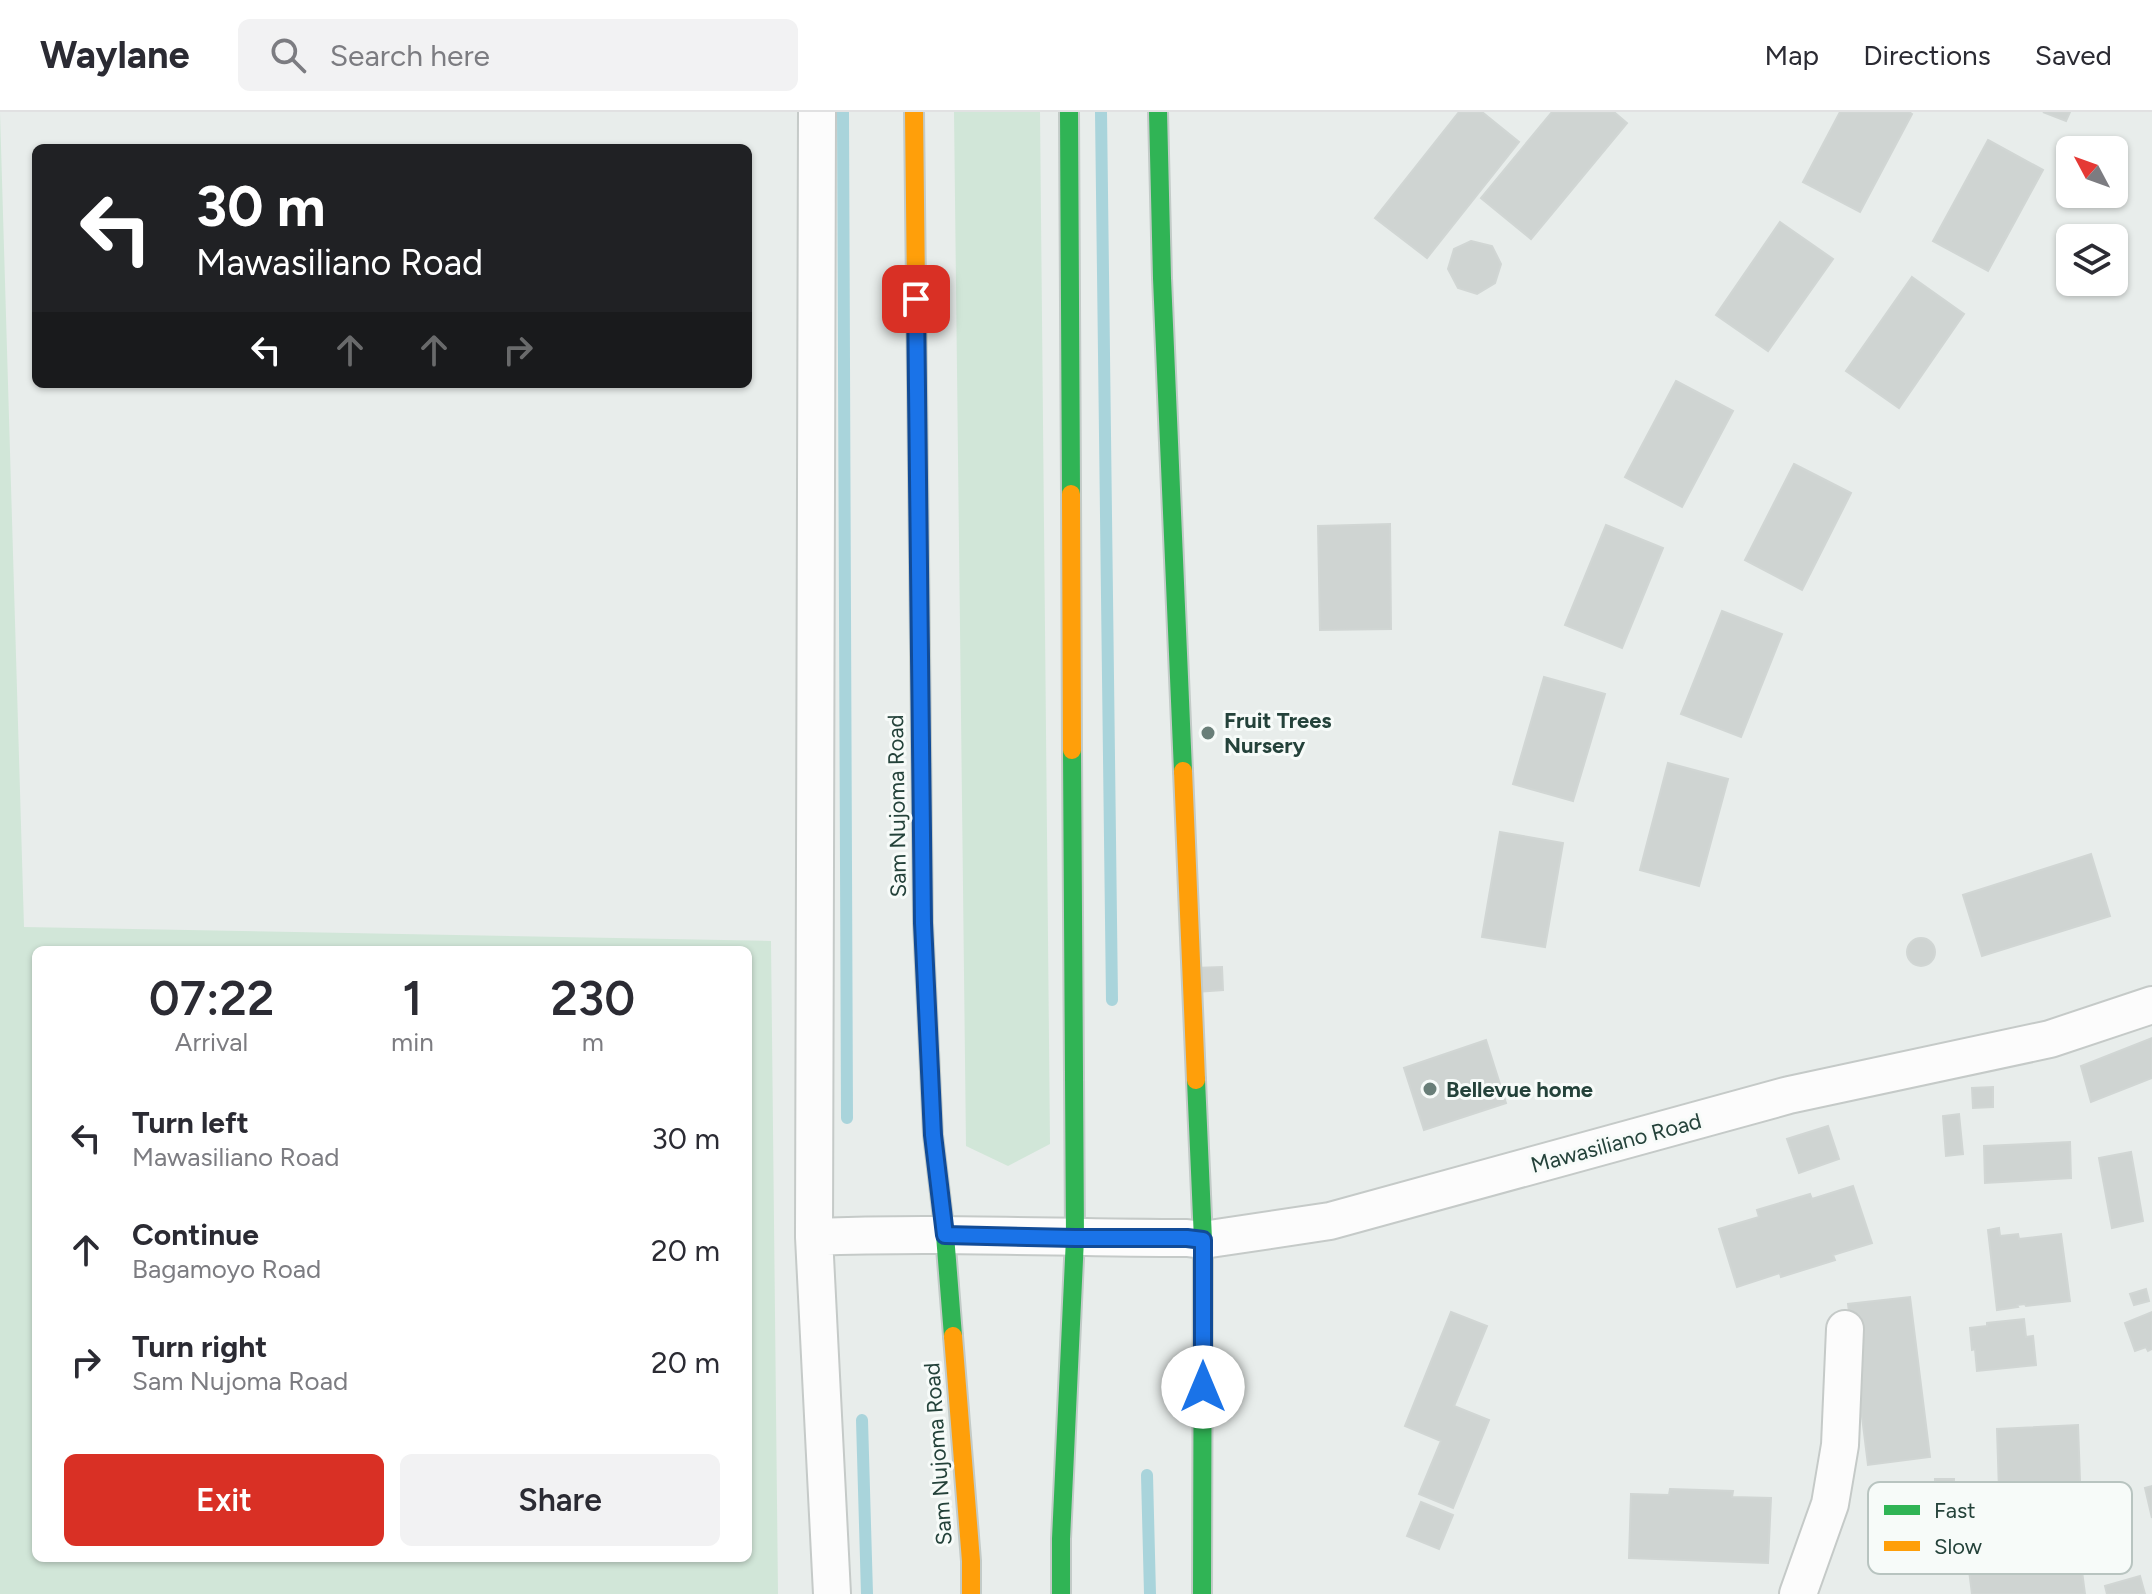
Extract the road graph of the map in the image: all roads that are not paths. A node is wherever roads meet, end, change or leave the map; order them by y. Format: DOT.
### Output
graph roads {
  1 [pos="817,112"];
  2 [pos="914,112"];
  3 [pos="1069,112"];
  4 [pos="1158,112"];
  5 [pos="2152,1005"];
  6 [pos="945,1235"];
  7 [pos="814,1237"];
  8 [pos="1075,1238"];
  9 [pos="1203,1240"];
  10 [pos="1845,1329"];
  11 [pos="832,1594"];
  12 [pos="971,1594"];
  13 [pos="1061,1594"];
  14 [pos="1202,1594"];
  15 [pos="1798,1594"];
  1 -- 7 [label="street"];
  2 -- 6 [label="main road, Sam Nujoma Road"];
  3 -- 8 [label="main road"];
  4 -- 9 [label="main road"];
  5 -- 9 [label="street, Mawasiliano Road"];
  6 -- 7 [label="street, Mawasiliano Road"];
  6 -- 8 [label="street, Mawasiliano Road"];
  6 -- 12 [label="main road, Sam Nujoma Road"];
  7 -- 11 [label="street"];
  8 -- 9 [label="street, Mawasiliano Road"];
  8 -- 13 [label="main road"];
  9 -- 14 [label="main road"];
  10 -- 15 [label="street"];
}
